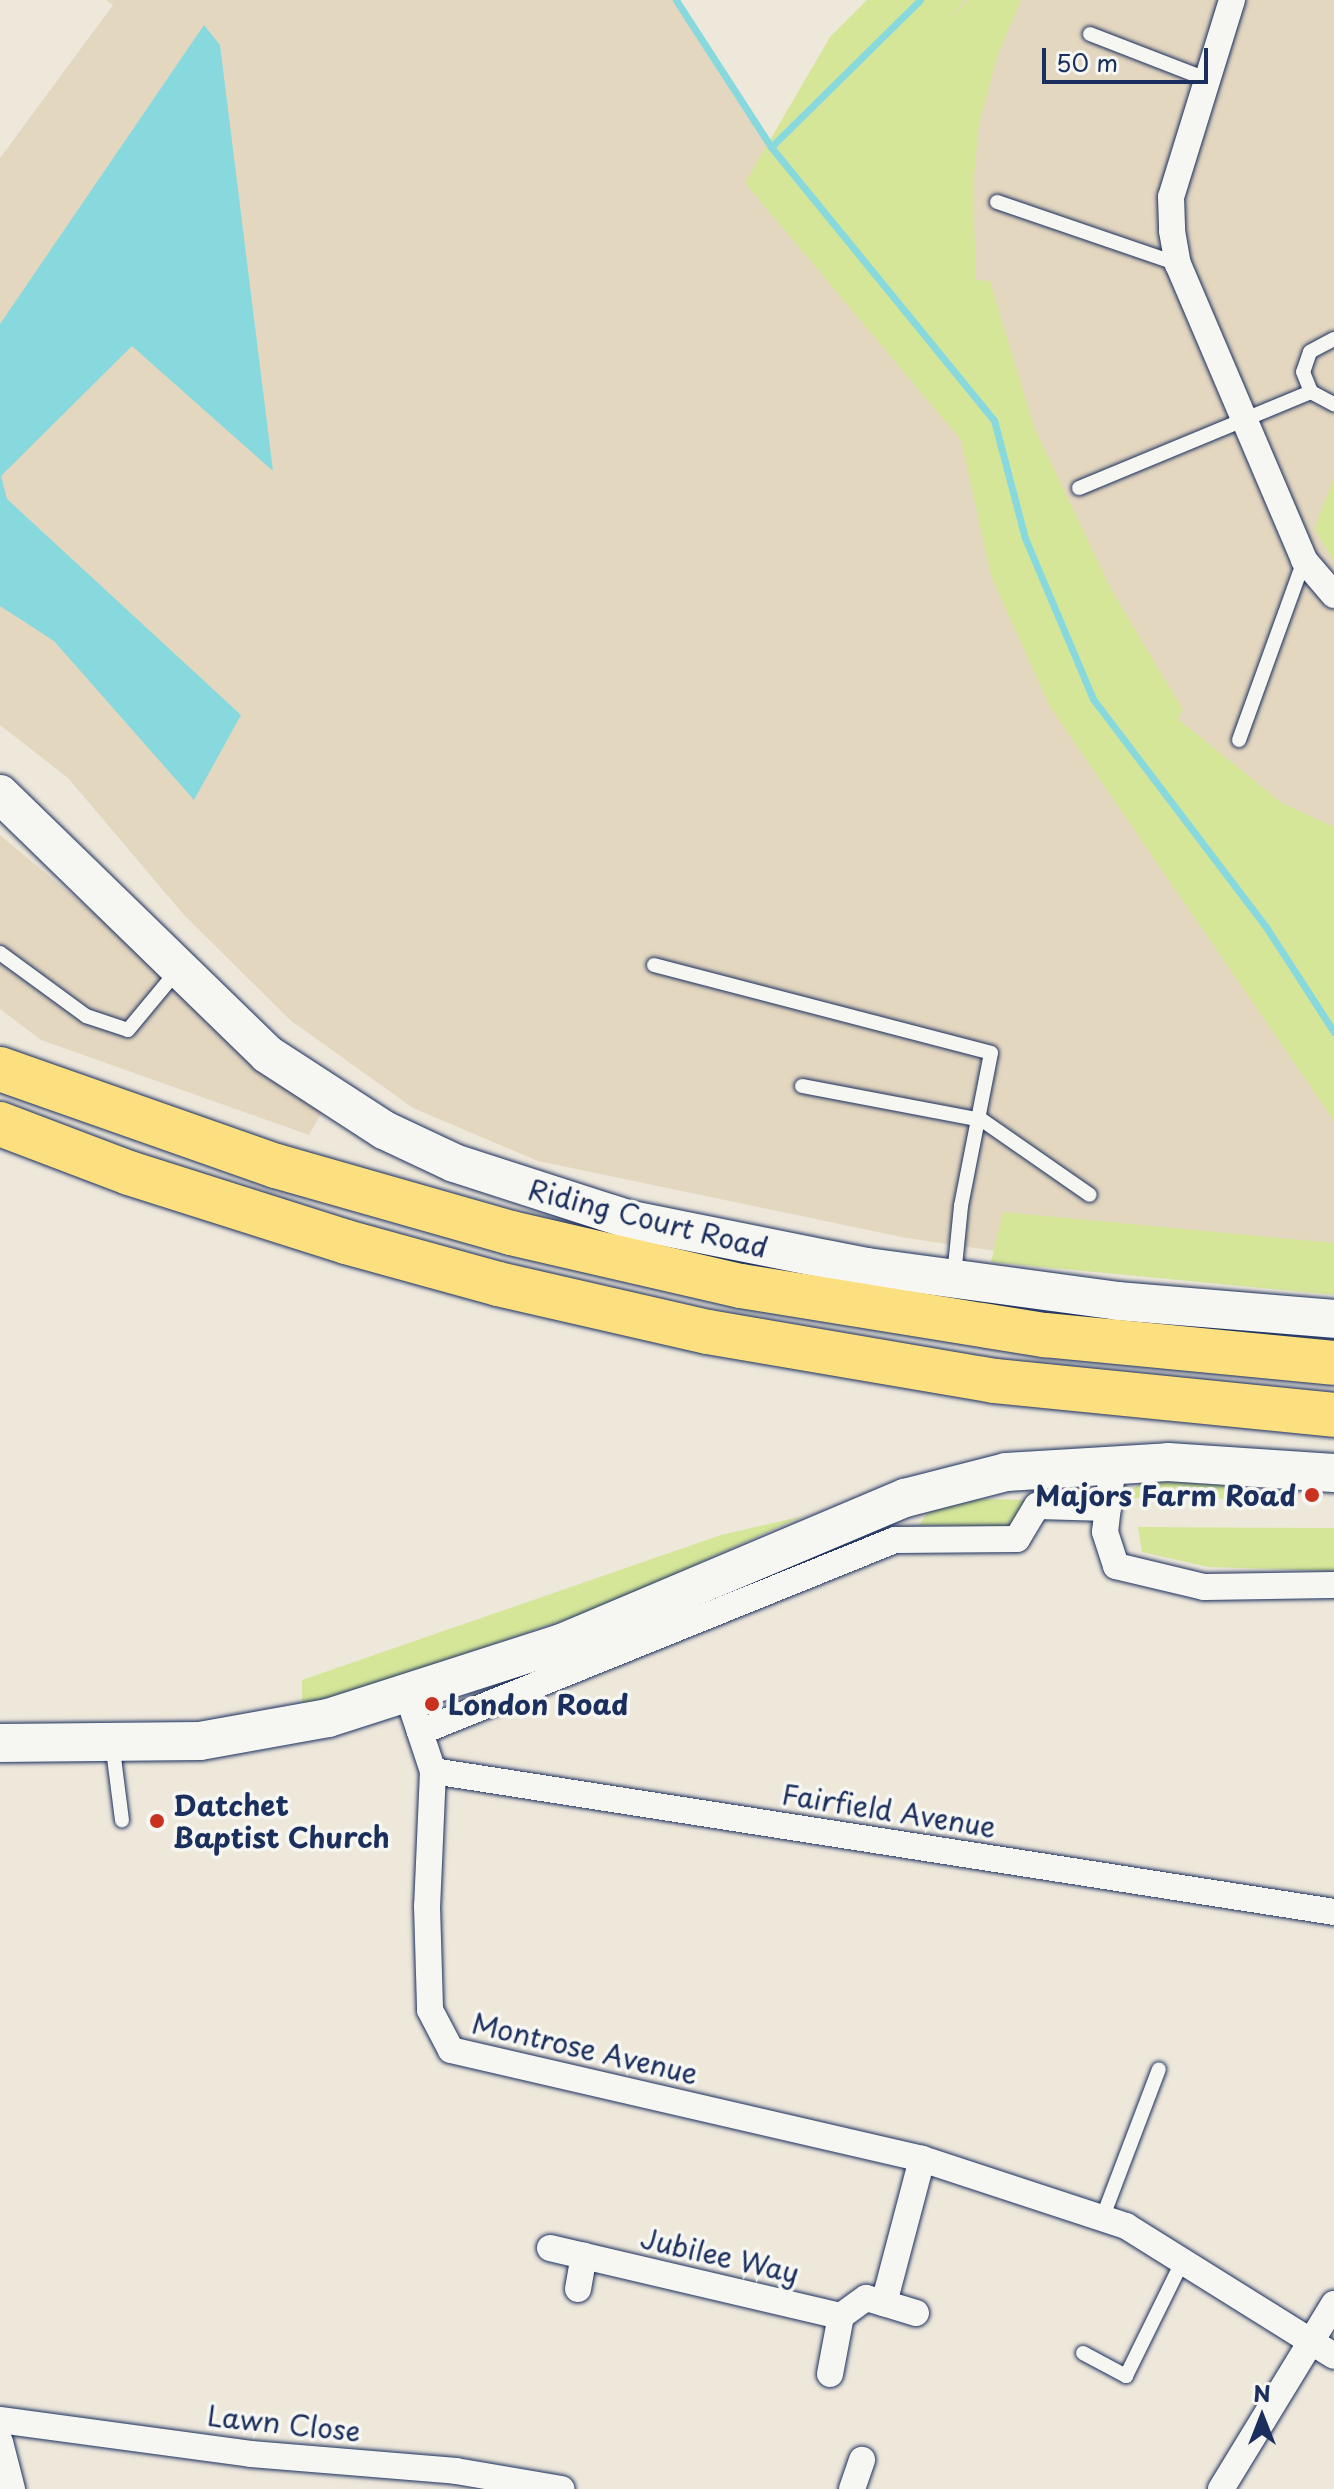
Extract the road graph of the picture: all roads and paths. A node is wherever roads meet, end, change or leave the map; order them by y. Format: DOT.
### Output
graph roads {
  1 [pos="1232,0"];
  2 [pos="1090,34"];
  3 [pos="1206,79"];
  4 [pos="997,202"];
  5 [pos="1178,264"];
  6 [pos="1334,339"];
  7 [pos="1311,392"];
  8 [pos="1334,404"];
  9 [pos="1243,417"];
  10 [pos="1079,488"];
  11 [pos="1304,560"];
  12 [pos="1334,595"];
  13 [pos="1239,740"];
  14 [pos="0,794"];
  15 [pos="0,953"];
  16 [pos="654,965"];
  17 [pos="177,971"];
  18 [pos="0,1069"];
  19 [pos="802,1086"];
  20 [pos="982,1120"];
  21 [pos="0,1124"];
  22 [pos="1090,1195"];
  23 [pos="953,1281"];
  24 [pos="1334,1319"];
  25 [pos="1334,1363"];
  26 [pos="1334,1415"];
  27 [pos="1113,1464"];
  28 [pos="1334,1473"];
  29 [pos="1108,1508"];
  30 [pos="1334,1585"];
  31 [pos="407,1693"];
  32 [pos="420,1732"];
  33 [pos="112,1742"];
  34 [pos="0,1743"];
  35 [pos="433,1771"];
  36 [pos="122,1820"];
  37 [pos="1334,1912"];
  38 [pos="1159,2069"];
  39 [pos="922,2159"];
  40 [pos="1102,2219"];
  41 [pos="550,2248"];
  42 [pos="584,2256"];
  43 [pos="1182,2262"];
  44 [pos="578,2289"];
  45 [pos="875,2300"];
  46 [pos="1334,2304"];
  47 [pos="916,2313"];
  48 [pos="841,2316"];
  49 [pos="1311,2341"];
  50 [pos="1083,2353"];
  51 [pos="1334,2356"];
  52 [pos="830,2374"];
  53 [pos="0,2420"];
  54 [pos="0,2442"];
  55 [pos="862,2460"];
  56 [pos="12,2489"];
  57 [pos="561,2489"];
  58 [pos="852,2489"];
  59 [pos="1221,2489"];
  1 -- 3 [label="street"];
  2 -- 3 [label="lane"];
  3 -- 5 [label="street"];
  4 -- 5 [label="lane"];
  5 -- 9 [label="street"];
  6 -- 7 [label="lane"];
  7 -- 8 [label="lane"];
  7 -- 9 [label="lane"];
  9 -- 10 [label="lane"];
  9 -- 11 [label="street"];
  11 -- 12 [label="street"];
  11 -- 13 [label="lane"];
  14 -- 17 [label="street, Riding Court Road"];
  15 -- 17 [label="lane"];
  16 -- 20 [label="lane"];
  17 -- 23 [label="street, Riding Court Road"];
  18 -- 25 [label="highway"];
  19 -- 20 [label="lane"];
  20 -- 22 [label="lane"];
  20 -- 23 [label="lane"];
  21 -- 26 [label="highway"];
  23 -- 24 [label="street, Riding Court Road"];
  27 -- 28 [label="street"];
  27 -- 29 [label="street"];
  27 -- 31 [label="street"];
  29 -- 30 [label="street"];
  29 -- 32 [label="street"];
  31 -- 32 [label="street, Montrose Avenue"];
  31 -- 33 [label="street"];
  32 -- 35 [label="street, Montrose Avenue"];
  33 -- 34 [label="street"];
  33 -- 36 [label="lane"];
  35 -- 37 [label="street, Fairfield Avenue"];
  35 -- 39 [label="street, Montrose Avenue"];
  38 -- 40 [label="lane"];
  39 -- 40 [label="street, Montrose Avenue"];
  39 -- 45 [label="street"];
  40 -- 43 [label="street, Montrose Avenue"];
  41 -- 42 [label="street, Jubilee Way"];
  42 -- 44 [label="street"];
  42 -- 48 [label="street, Jubilee Way"];
  43 -- 49 [label="street, Montrose Avenue"];
  43 -- 50 [label="lane"];
  45 -- 47 [label="street"];
  45 -- 48 [label="street"];
  46 -- 49 [label="street"];
  48 -- 52 [label="street"];
  49 -- 51 [label="street, Montrose Avenue"];
  49 -- 59 [label="street"];
  53 -- 57 [label="street, Lawn Close"];
  54 -- 56 [label="street"];
  55 -- 58 [label="street"];
}
